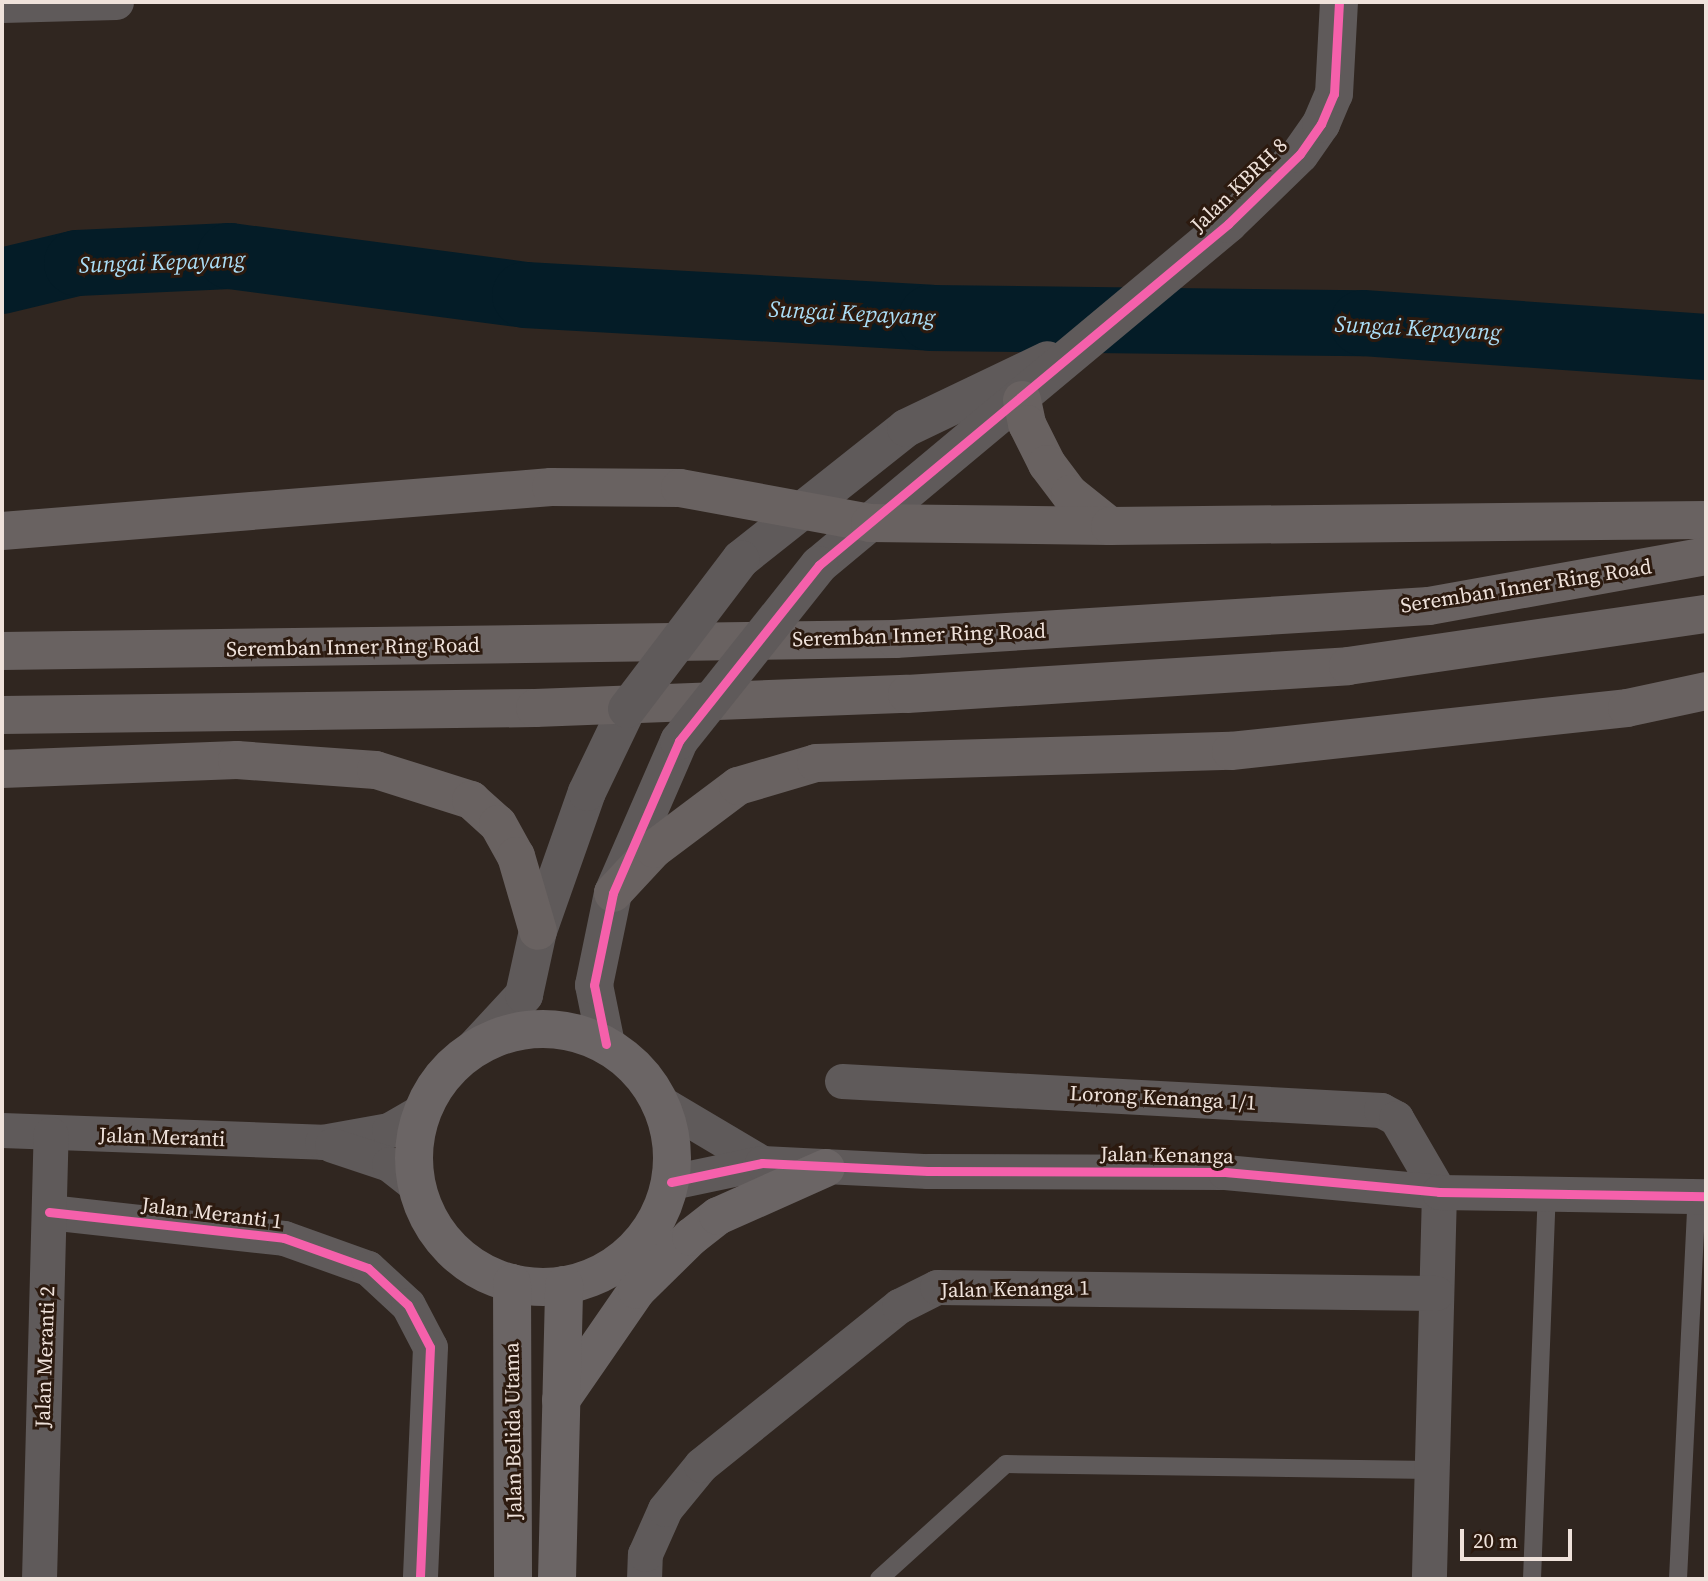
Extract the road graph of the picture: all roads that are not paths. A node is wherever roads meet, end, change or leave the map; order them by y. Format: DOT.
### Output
graph roads {
  1 [pos="116,2"];
  2 [pos="1339,2"];
  3 [pos="2,5"];
  4 [pos="1078,345"];
  5 [pos="1022,400"];
  6 [pos="797,512"];
  7 [pos="1706,520"];
  8 [pos="870,523"];
  9 [pos="1110,526"];
  10 [pos="2,531"];
  11 [pos="1706,556"];
  12 [pos="1706,614"];
  13 [pos="2,651"];
  14 [pos="1706,691"];
  15 [pos="2,715"];
  16 [pos="2,769"];
  17 [pos="613,893"];
  18 [pos="538,931"];
  19 [pos="606,1044"];
  20 [pos="476,1047"];
  21 [pos="842,1081"];
  22 [pos="661,1103"];
  23 [pos="423,1110"];
  24 [pos="2,1130"];
  25 [pos="51,1134"];
  26 [pos="322,1142"];
  27 [pos="762,1163"];
  28 [pos="826,1168"];
  29 [pos="671,1182"];
  30 [pos="417,1186"];
  31 [pos="1439,1192"];
  32 [pos="1547,1193"];
  33 [pos="1702,1196"];
  34 [pos="49,1212"];
  35 [pos="512,1283"];
  36 [pos="564,1286"];
  37 [pos="1436,1293"];
  38 [pos="561,1400"];
  39 [pos="1432,1470"];
  40 [pos="39,1579"];
  41 [pos="420,1579"];
  42 [pos="513,1579"];
  43 [pos="557,1579"];
  44 [pos="644,1579"];
  45 [pos="880,1579"];
  46 [pos="1429,1579"];
  47 [pos="1532,1579"];
  48 [pos="1678,1579"];
  1 -- 3 [label="street"];
  2 -- 4 [label="street, Jalan KBRH 8"];
  4 -- 5 [label="street"];
  4 -- 6 [label="street"];
  5 -- 8 [label="street"];
  5 -- 9 [label="main road"];
  6 -- 8 [label="main road"];
  6 -- 10 [label="main road"];
  6 -- 18 [label="street, bridge"];
  7 -- 9 [label="main road"];
  8 -- 9 [label="main road"];
  8 -- 17 [label="street, bridge"];
  11 -- 13 [label="main road, Seremban Inner Ring Road"];
  12 -- 15 [label="main road"];
  14 -- 17 [label="main road"];
  16 -- 18 [label="main road"];
  17 -- 19 [label="street"];
  18 -- 20 [label="street"];
  19 -- 20 [label="main road"];
  19 -- 22 [label="main road"];
  20 -- 23 [label="main road"];
  21 -- 31 [label="street, Lorong Kenanga 1/1"];
  22 -- 27 [label="street, Jalan Kenanga"];
  22 -- 29 [label="main road"];
  23 -- 26 [label="street, Jalan Meranti"];
  23 -- 30 [label="main road"];
  24 -- 25 [label="street, Jalan Meranti"];
  25 -- 26 [label="street, Jalan Meranti"];
  25 -- 34 [label="street, Jalan Meranti 2"];
  26 -- 30 [label="street, Jalan Meranti"];
  27 -- 28 [label="street, Jalan Kenanga"];
  27 -- 29 [label="street, Jalan Kenanga"];
  28 -- 31 [label="street, Jalan Kenanga"];
  28 -- 38 [label="main road"];
  29 -- 36 [label="main road"];
  30 -- 35 [label="main road"];
  31 -- 32 [label="street, Jalan Kenanga"];
  31 -- 37 [label="street"];
  32 -- 33 [label="street, Jalan Kenanga"];
  32 -- 47 [label="lane"];
  33 -- 48 [label="lane"];
  34 -- 40 [label="street, Jalan Meranti 2"];
  34 -- 41 [label="street, Jalan Meranti 1"];
  35 -- 36 [label="main road"];
  35 -- 42 [label="main road, Jalan Belida Utama"];
  36 -- 38 [label="main road, Jalan Belida Utama"];
  37 -- 39 [label="street"];
  37 -- 44 [label="street, Jalan Kenanga 1"];
  38 -- 43 [label="main road, Jalan Belida Utama"];
  39 -- 45 [label="lane"];
  39 -- 46 [label="street"];
}
